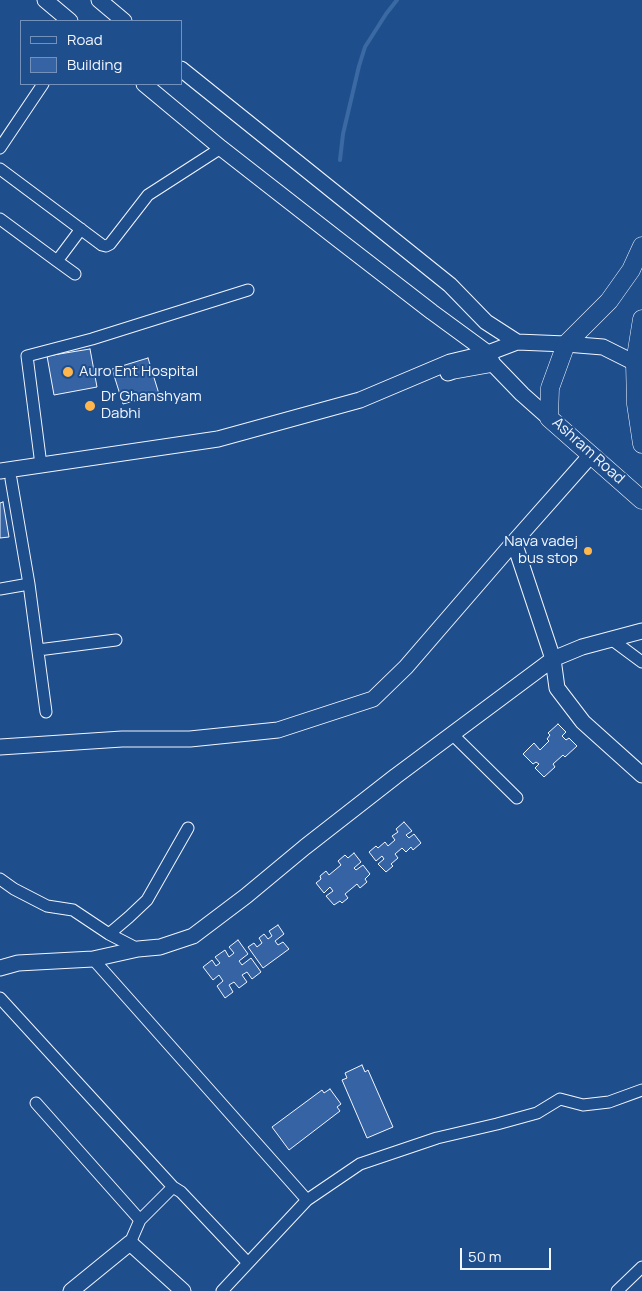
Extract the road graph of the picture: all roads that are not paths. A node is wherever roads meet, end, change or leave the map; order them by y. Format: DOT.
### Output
graph roads {
  1 [pos="45,0"];
  2 [pos="99,0"];
  3 [pos="69,20"];
  4 [pos="123,20"];
  5 [pos="182,70"];
  6 [pos="42,85"];
  7 [pos="145,85"];
  8 [pos="0,148"];
  9 [pos="221,148"];
  10 [pos="0,169"];
  11 [pos="0,219"];
  12 [pos="81,229"];
  13 [pos="642,246"];
  14 [pos="57,261"];
  15 [pos="636,267"];
  16 [pos="75,274"];
  17 [pos="248,290"];
  18 [pos="642,319"];
  19 [pos="517,342"];
  20 [pos="566,344"];
  21 [pos="490,359"];
  22 [pos="639,366"];
  23 [pos="549,418"];
  24 [pos="642,444"];
  25 [pos="591,455"];
  26 [pos="41,465"];
  27 [pos="4,477"];
  28 [pos="642,500"];
  29 [pos="514,542"];
  30 [pos="29,584"];
  31 [pos="0,588"];
  32 [pos="642,631"];
  33 [pos="611,639"];
  34 [pos="116,640"];
  35 [pos="38,650"];
  36 [pos="553,659"];
  37 [pos="642,662"];
  38 [pos="46,712"];
  39 [pos="452,734"];
  40 [pos="0,747"];
  41 [pos="642,775"];
  42 [pos="516,798"];
  43 [pos="188,828"];
  44 [pos="0,879"];
  45 [pos="109,934"];
  46 [pos="138,950"];
  47 [pos="93,959"];
  48 [pos="0,968"];
  49 [pos="0,998"];
  50 [pos="642,1090"];
  51 [pos="36,1103"];
  52 [pos="173,1187"];
  53 [pos="307,1200"];
  54 [pos="140,1220"];
  55 [pos="130,1243"];
  56 [pos="248,1262"];
  57 [pos="640,1273"];
  58 [pos="71,1291"];
  59 [pos="183,1291"];
  60 [pos="222,1291"];
  61 [pos="617,1291"];
  1 -- 3 [label="main road"];
  2 -- 4 [label="main road"];
  5 -- 19 [label="main road"];
  6 -- 8 [label="street"];
  7 -- 9 [label="main road"];
  9 -- 12 [label="street"];
  9 -- 21 [label="main road"];
  10 -- 12 [label="street"];
  11 -- 14 [label="street"];
  12 -- 14 [label="street"];
  13 -- 15 [label="main road, Ashram Road"];
  14 -- 16 [label="street"];
  15 -- 20 [label="main road, Ashram Road"];
  17 -- 26 [label="street"];
  18 -- 22 [label="main road"];
  19 -- 20 [label="main road"];
  19 -- 21 [label="main road"];
  20 -- 22 [label="main road"];
  20 -- 23 [label="main road, Ashram Road"];
  21 -- 23 [label="main road"];
  21 -- 26 [label="main road"];
  21 -- 27 [label="main road"];
  22 -- 24 [label="main road"];
  23 -- 25 [label="main road, Ashram Road"];
  25 -- 28 [label="main road, Ashram Road"];
  25 -- 29 [label="main road"];
  26 -- 27 [label="main road"];
  27 -- 30 [label="street"];
  29 -- 36 [label="main road"];
  29 -- 40 [label="main road"];
  30 -- 31 [label="street"];
  30 -- 35 [label="street"];
  32 -- 33 [label="main road"];
  33 -- 36 [label="main road"];
  33 -- 37 [label="street"];
  34 -- 35 [label="street"];
  35 -- 38 [label="street"];
  36 -- 39 [label="main road"];
  36 -- 41 [label="main road"];
  39 -- 42 [label="street"];
  39 -- 46 [label="main road"];
  43 -- 45 [label="street"];
  44 -- 45 [label="street"];
  45 -- 46 [label="street"];
  46 -- 47 [label="main road"];
  47 -- 48 [label="main road"];
  47 -- 53 [label="street"];
  49 -- 52 [label="street"];
  50 -- 53 [label="street"];
  51 -- 54 [label="street"];
  52 -- 54 [label="street"];
  52 -- 56 [label="street"];
  53 -- 56 [label="street"];
  54 -- 55 [label="street"];
  55 -- 58 [label="main road"];
  55 -- 59 [label="main road"];
  56 -- 60 [label="street"];
  57 -- 61 [label="street"];
}
